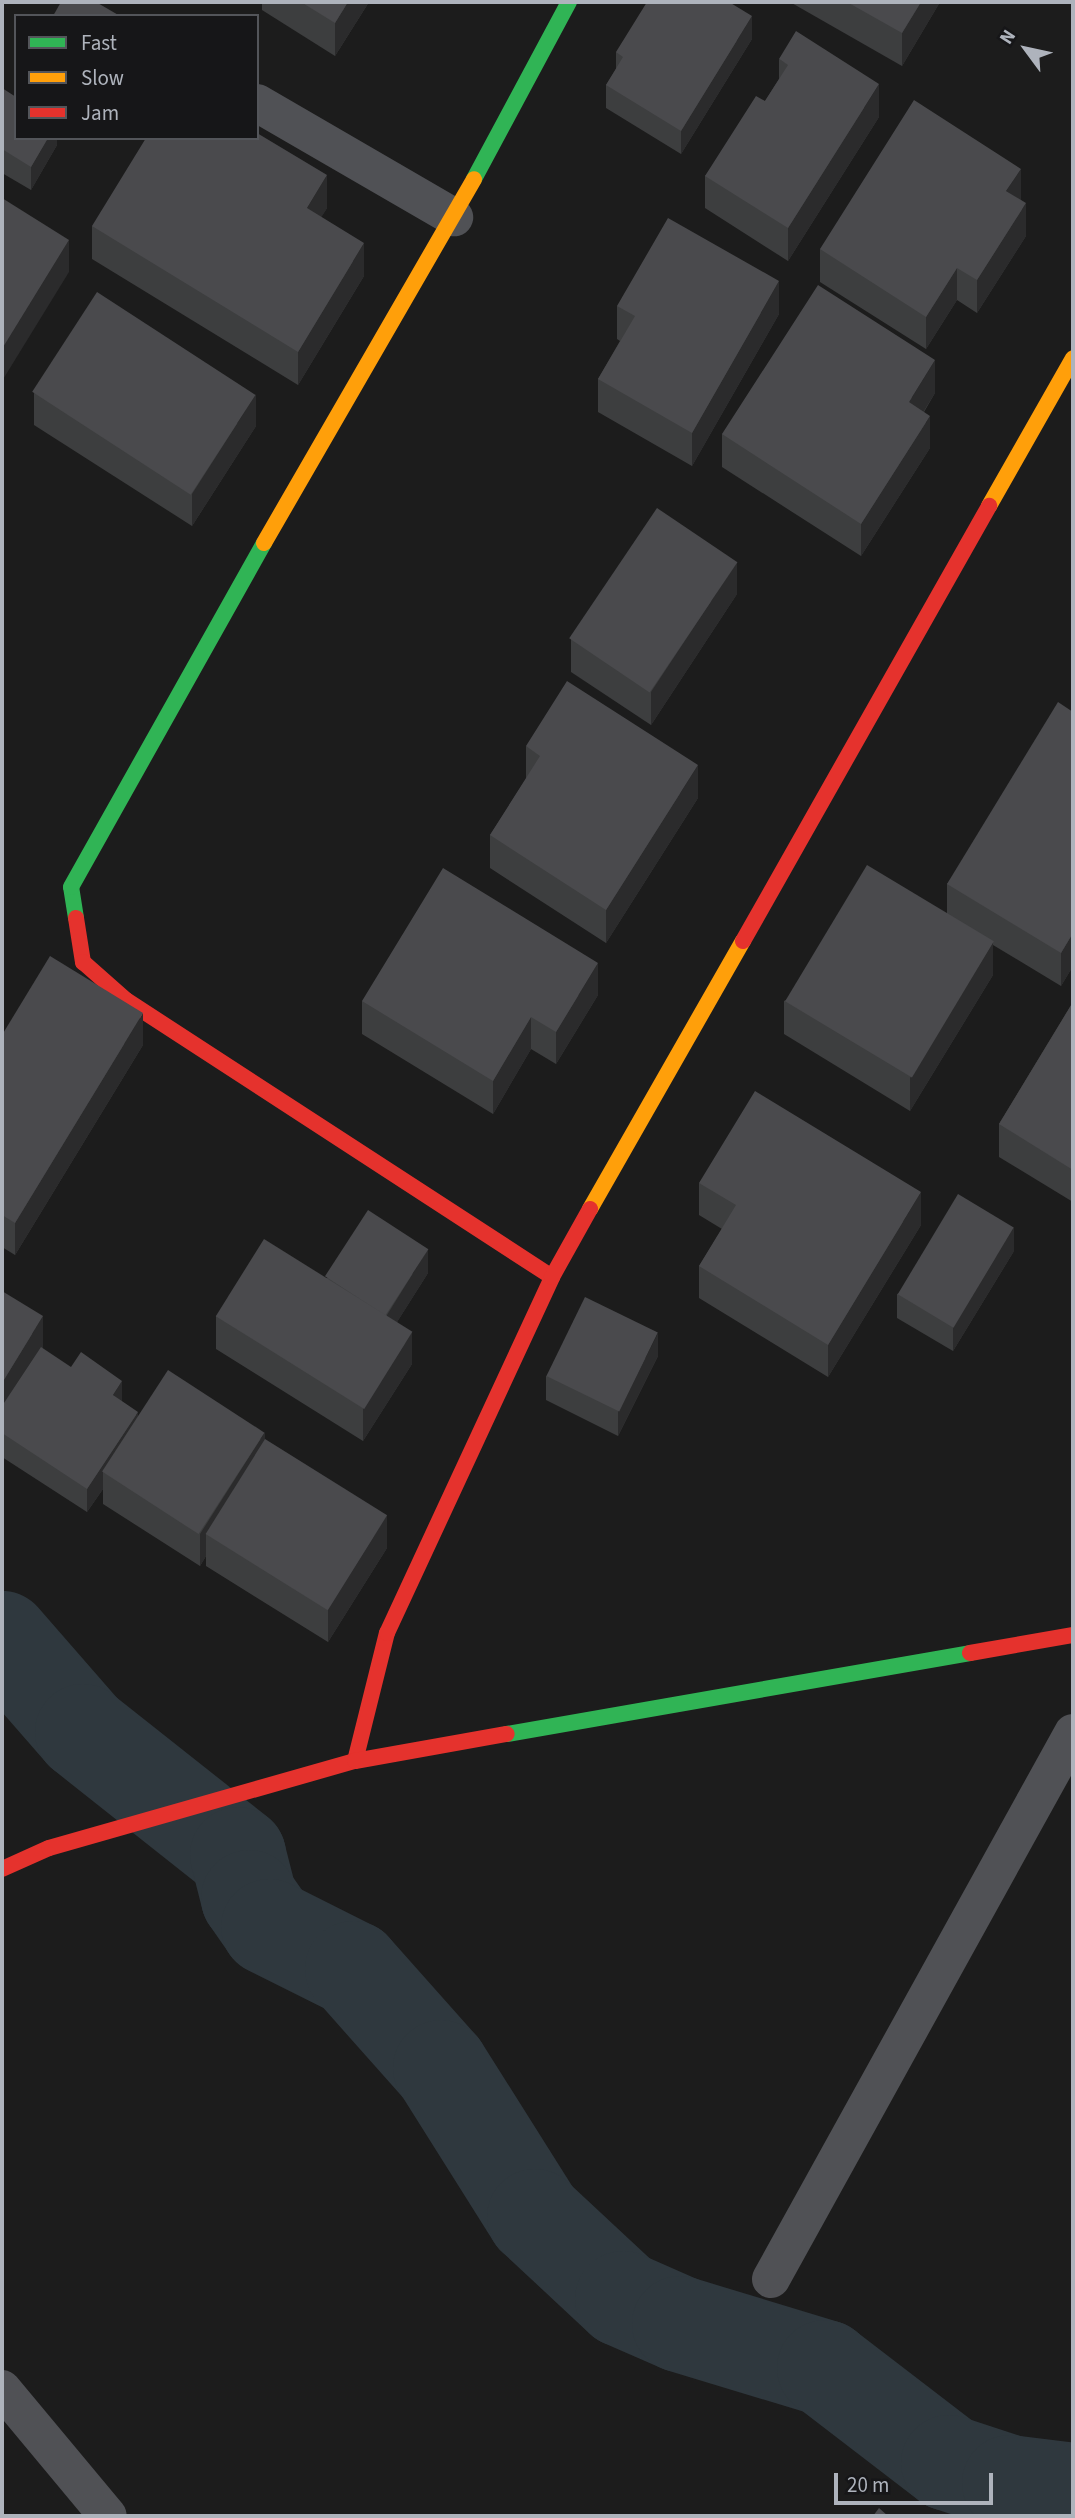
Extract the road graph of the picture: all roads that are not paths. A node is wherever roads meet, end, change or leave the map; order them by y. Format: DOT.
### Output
graph roads {
  1 [pos="569,2"];
  2 [pos="259,104"];
  3 [pos="454,217"];
  4 [pos="1073,358"];
  5 [pos="551,1277"];
  6 [pos="1073,1635"];
  7 [pos="1073,1733"];
  8 [pos="355,1761"];
  9 [pos="2,1869"];
  10 [pos="771,2279"];
  11 [pos="2,2389"];
  12 [pos="108,2516"];
  1 -- 3 [label="street"];
  2 -- 3 [label="street"];
  3 -- 5 [label="street"];
  4 -- 5 [label="street"];
  5 -- 8 [label="street"];
  6 -- 8 [label="street"];
  7 -- 10 [label="street"];
  8 -- 9 [label="street"];
  11 -- 12 [label="street"];
}
